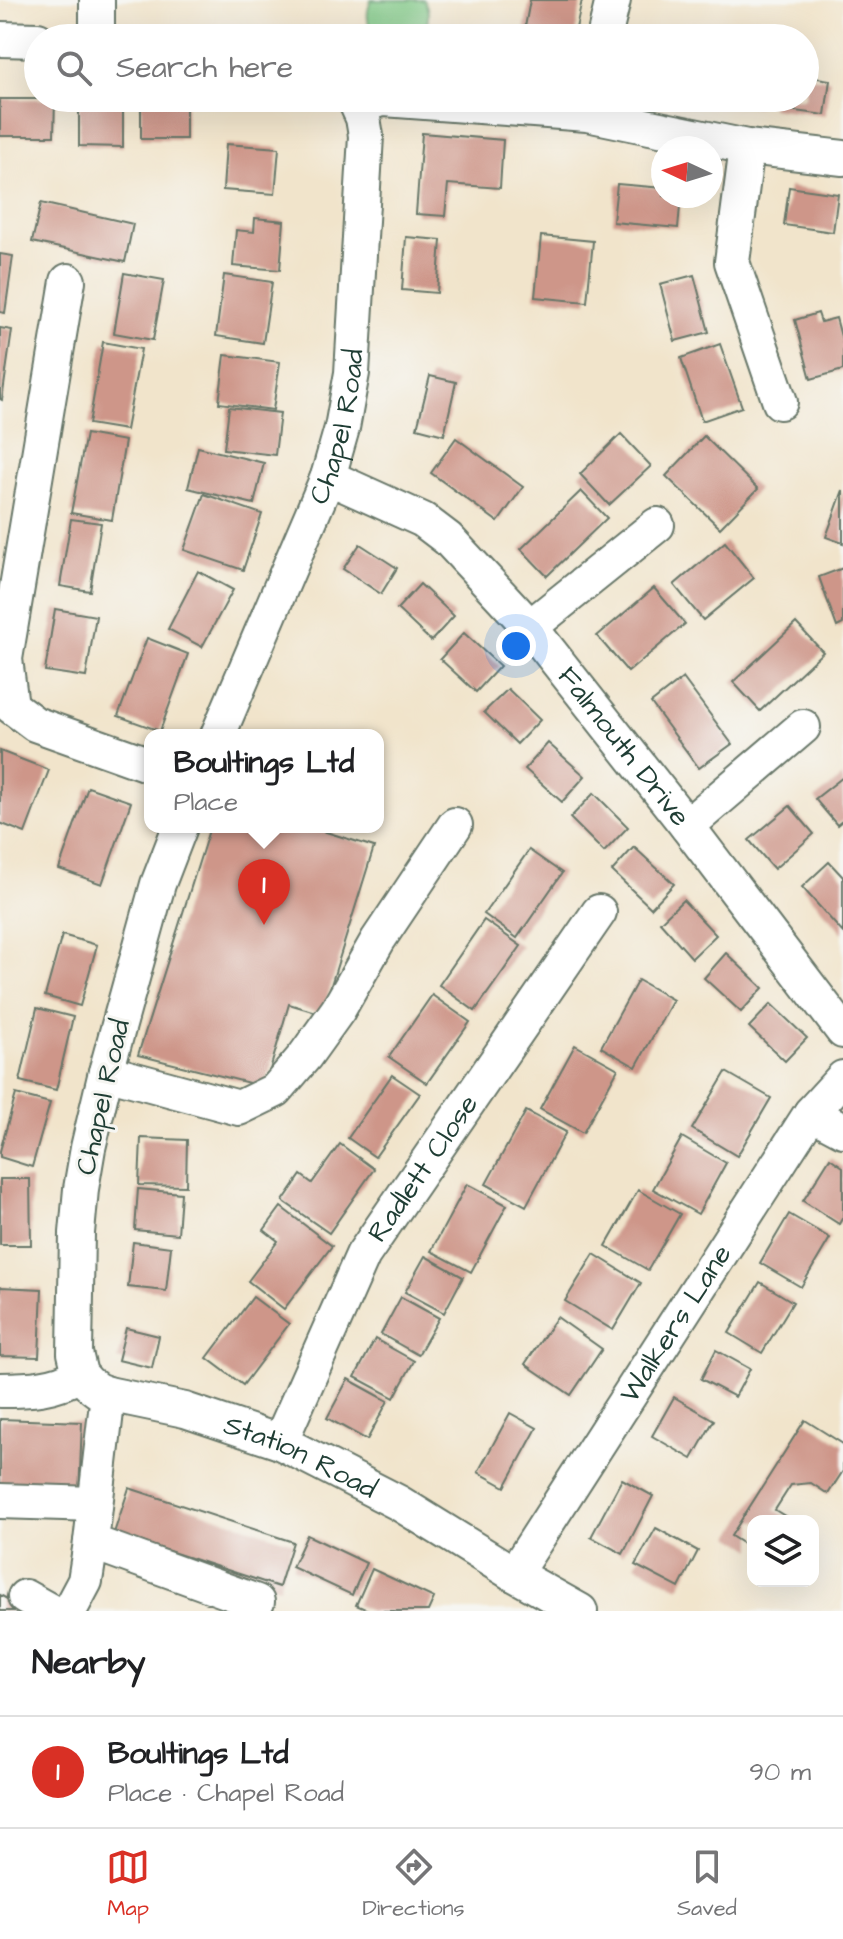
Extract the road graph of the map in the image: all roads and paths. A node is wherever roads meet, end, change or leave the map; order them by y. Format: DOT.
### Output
graph roads {
  1 [pos="97,0"];
  2 [pos="613,0"];
  3 [pos="97,24"];
  4 [pos="607,24"];
  5 [pos="0,39"];
  6 [pos="24,40"];
  7 [pos="361,112"];
  8 [pos="611,112"];
  9 [pos="747,147"];
  10 [pos="843,158"];
  11 [pos="68,281"];
  12 [pos="780,402"];
  13 [pos="328,477"];
  14 [pos="657,525"];
  15 [pos="530,627"];
  16 [pos="803,727"];
  17 [pos="221,729"];
  18 [pos="144,763"];
  19 [pos="455,825"];
  20 [pos="687,826"];
  21 [pos="178,833"];
  22 [pos="599,912"];
  23 [pos="843,1031"];
  24 [pos="106,1072"];
  25 [pos="843,1078"];
  26 [pos="811,1113"];
  27 [pos="843,1130"];
  28 [pos="80,1374"];
  29 [pos="0,1390"];
  30 [pos="108,1394"];
  31 [pos="280,1442"];
  32 [pos="0,1501"];
  33 [pos="95,1504"];
  34 [pos="91,1542"];
  35 [pos="514,1574"];
  36 [pos="257,1602"];
  37 [pos="69,1611"];
  38 [pos="580,1611"];
  1 -- 3 [label="street"];
  2 -- 4 [label="street"];
  5 -- 6 [label="street"];
  7 -- 13 [label="street, Chapel Road"];
  8 -- 9 [label="street"];
  9 -- 10 [label="street"];
  9 -- 12 [label="street"];
  11 -- 18 [label="street"];
  13 -- 15 [label="street, Falmouth Drive"];
  13 -- 17 [label="street, Chapel Road"];
  14 -- 15 [label="street"];
  15 -- 20 [label="street, Falmouth Drive"];
  16 -- 20 [label="street"];
  19 -- 24 [label="street"];
  20 -- 23 [label="street, Falmouth Drive"];
  21 -- 24 [label="street, Chapel Road"];
  22 -- 31 [label="street, Radlett Close"];
  24 -- 28 [label="street, Chapel Road"];
  25 -- 26 [label="street, Walkers Lane"];
  26 -- 27 [label="street"];
  26 -- 35 [label="street, Walkers Lane"];
  28 -- 29 [label="street"];
  28 -- 30 [label="street, Station Road"];
  30 -- 31 [label="street, Station Road"];
  30 -- 33 [label="street"];
  31 -- 35 [label="street, Station Road"];
  32 -- 33 [label="street"];
  33 -- 34 [label="street"];
  34 -- 36 [label="street"];
  34 -- 37 [label="street"];
  35 -- 38 [label="street, Station Road"];
}
